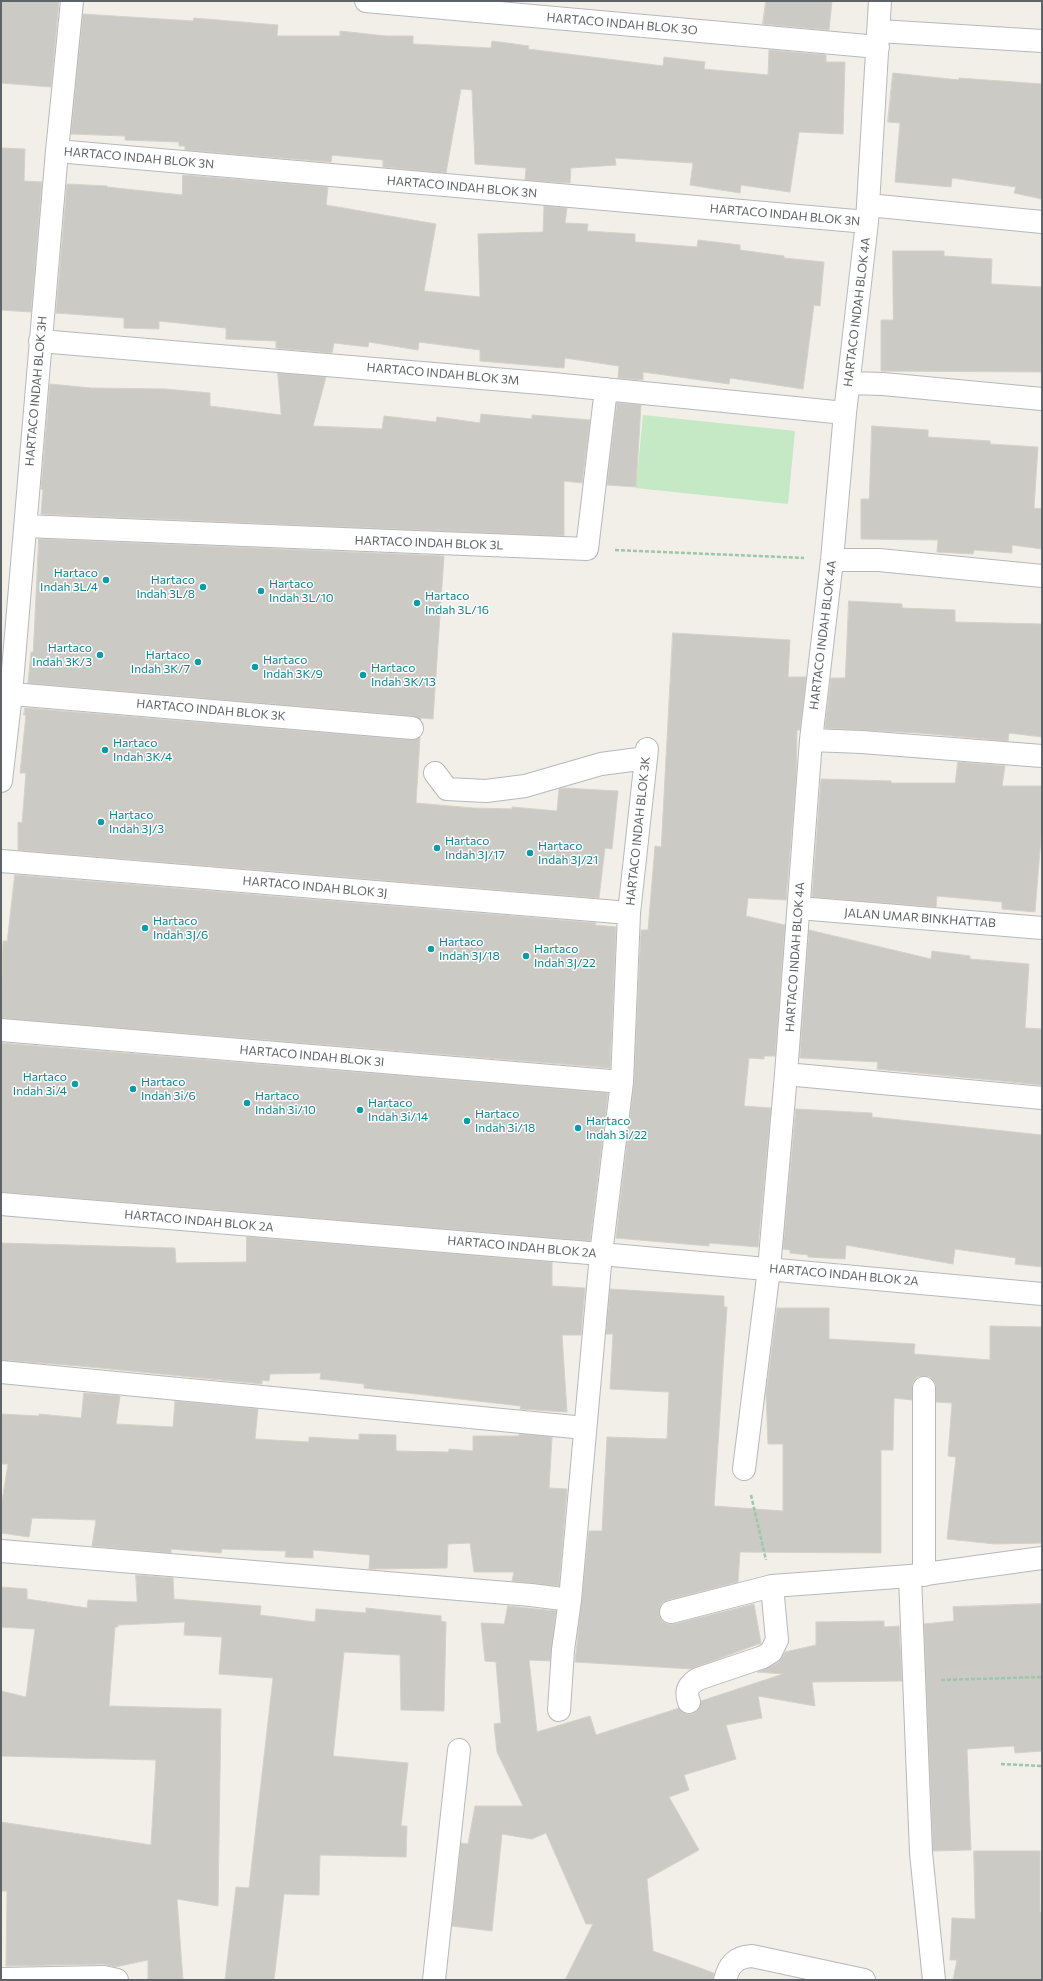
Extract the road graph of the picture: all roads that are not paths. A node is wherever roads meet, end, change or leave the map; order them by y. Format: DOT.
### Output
graph roads {
  1 [pos="72,1"];
  2 [pos="366,1"];
  3 [pos="880,1"];
  4 [pos="879,39"];
  5 [pos="1042,41"];
  6 [pos="57,151"];
  7 [pos="867,213"];
  8 [pos="1042,222"];
  9 [pos="40,341"];
  10 [pos="849,383"];
  11 [pos="606,389"];
  12 [pos="1042,399"];
  13 [pos="845,413"];
  14 [pos="25,526"];
  15 [pos="832,560"];
  16 [pos="1042,576"];
  17 [pos="6,693"];
  18 [pos="412,728"];
  19 [pos="811,740"];
  20 [pos="1042,756"];
  21 [pos="435,773"];
  22 [pos="1,781"];
  23 [pos="1,861"];
  24 [pos="799,908"];
  25 [pos="628,913"];
  26 [pos="1042,928"];
  27 [pos="1,1030"];
  28 [pos="786,1074"];
  29 [pos="622,1082"];
  30 [pos="1042,1098"];
  31 [pos="1,1204"];
  32 [pos="600,1254"];
  33 [pos="769,1268"];
  34 [pos="1042,1294"];
  35 [pos="1,1372"];
  36 [pos="924,1388"];
  37 [pos="585,1428"];
  38 [pos="744,1469"];
  39 [pos="1,1551"];
  40 [pos="1042,1558"];
  41 [pos="917,1576"];
  42 [pos="772,1586"];
  43 [pos="570,1600"];
  44 [pos="671,1612"];
  45 [pos="689,1702"];
  46 [pos="559,1710"];
  47 [pos="459,1750"];
  48 [pos="1,1979"];
  49 [pos="117,1980"];
  50 [pos="434,1980"];
  51 [pos="725,1980"];
  52 [pos="864,1980"];
  53 [pos="934,1980"];
  1 -- 6 [label="street, HARTACO INDAH BLOK 3H"];
  2 -- 4 [label="street, HARTACO INDAH BLOK 3O"];
  3 -- 4 [label="street, HARTACO INDAH BLOK 4A"];
  4 -- 5 [label="street, HARTACO INDAH BLOK 3O"];
  4 -- 7 [label="street, HARTACO INDAH BLOK 4A"];
  6 -- 7 [label="street, HARTACO INDAH BLOK 3N"];
  6 -- 9 [label="street, HARTACO INDAH BLOK 3H"];
  7 -- 8 [label="street, HARTACO INDAH BLOK 3N"];
  7 -- 10 [label="street, HARTACO INDAH BLOK 4A"];
  9 -- 11 [label="street, HARTACO INDAH BLOK 3M"];
  9 -- 14 [label="street, HARTACO INDAH BLOK 3H"];
  10 -- 12 [label="street"];
  10 -- 13 [label="street, HARTACO INDAH BLOK 4A"];
  11 -- 13 [label="street, HARTACO INDAH BLOK 3M"];
  11 -- 14 [label="street, HARTACO INDAH BLOK 3L"];
  13 -- 15 [label="street, HARTACO INDAH BLOK 4A"];
  14 -- 17 [label="street, HARTACO INDAH BLOK 3H"];
  15 -- 16 [label="street"];
  15 -- 19 [label="street, HARTACO INDAH BLOK 4A"];
  17 -- 18 [label="street, HARTACO INDAH BLOK 3K"];
  17 -- 22 [label="street, HARTACO INDAH BLOK 3H"];
  19 -- 20 [label="street"];
  19 -- 24 [label="street, HARTACO INDAH BLOK 4A"];
  21 -- 25 [label="street, HARTACO INDAH BLOK 3K"];
  23 -- 25 [label="street, HARTACO INDAH BLOK 3J"];
  24 -- 26 [label="street, JALAN UMAR BINKHATTAB"];
  24 -- 28 [label="street, HARTACO INDAH BLOK 4A"];
  25 -- 29 [label="street, HARTACO INDAH BLOK 3K"];
  27 -- 29 [label="street, HARTACO INDAH BLOK 3I"];
  28 -- 30 [label="street"];
  28 -- 33 [label="street, HARTACO INDAH BLOK 4A"];
  29 -- 32 [label="street, HARTACO INDAH BLOK 3K"];
  31 -- 32 [label="street, HARTACO INDAH BLOK 2A"];
  32 -- 33 [label="street, HARTACO INDAH BLOK 2A"];
  32 -- 37 [label="street, HARTACO INDAH BLOK 3K"];
  33 -- 34 [label="street, HARTACO INDAH BLOK 2A"];
  33 -- 38 [label="street, HARTACO INDAH BLOK 4A"];
  35 -- 37 [label="street"];
  36 -- 41 [label="street"];
  37 -- 43 [label="street, HARTACO INDAH BLOK 3K"];
  39 -- 43 [label="street"];
  40 -- 41 [label="street"];
  41 -- 42 [label="street"];
  41 -- 53 [label="street"];
  42 -- 44 [label="street"];
  42 -- 45 [label="street"];
  43 -- 46 [label="street, HARTACO INDAH BLOK 3K"];
  47 -- 50 [label="street"];
  48 -- 49 [label="street"];
  51 -- 52 [label="street"];
}
